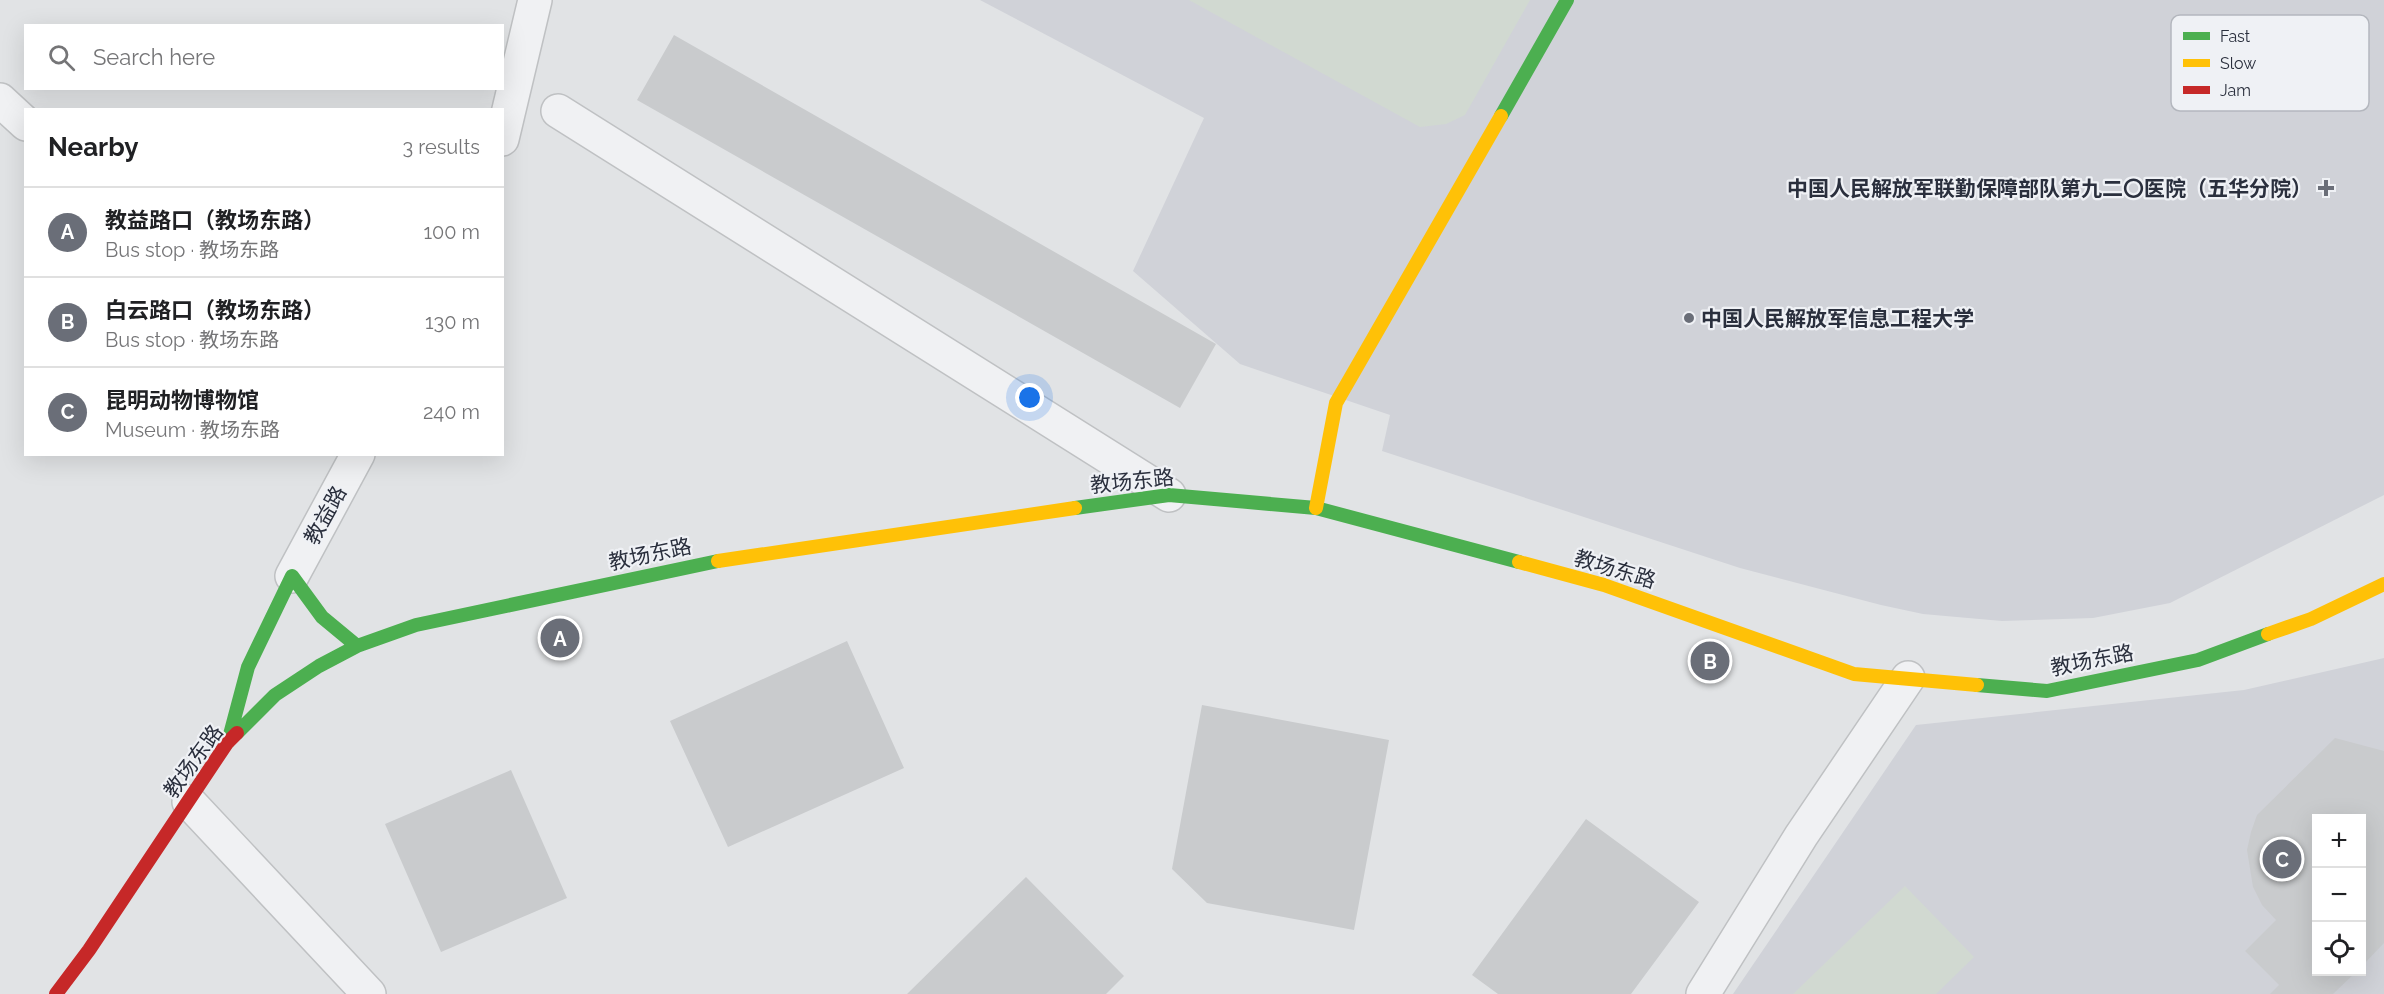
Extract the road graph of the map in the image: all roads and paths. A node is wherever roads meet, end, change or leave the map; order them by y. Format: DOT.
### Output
graph roads {
  1 [pos="534,0"];
  2 [pos="1567,0"];
  3 [pos="0,100"];
  4 [pos="558,111"];
  5 [pos="24,122"];
  6 [pos="504,130"];
  7 [pos="357,456"];
  8 [pos="1169,495"];
  9 [pos="1316,508"];
  10 [pos="292,576"];
  11 [pos="2384,584"];
  12 [pos="357,646"];
  13 [pos="1908,678"];
  14 [pos="227,743"];
  15 [pos="189,802"];
  16 [pos="56,994"];
  17 [pos="369,994"];
  18 [pos="1703,994"];
  1 -- 6 [label="street"];
  2 -- 9 [label="street"];
  3 -- 5 [label="street"];
  4 -- 8 [label="street"];
  7 -- 10 [label="street, 教益路"];
  8 -- 9 [label="street, 教场东路"];
  8 -- 12 [label="street, 教场东路"];
  9 -- 13 [label="street, 教场东路"];
  10 -- 12 [label="street"];
  10 -- 14 [label="street"];
  11 -- 13 [label="street, 教场东路"];
  12 -- 14 [label="street, 教场东路"];
  13 -- 18 [label="street"];
  14 -- 15 [label="street, 教场东路"];
  15 -- 16 [label="street, 教场东路"];
  15 -- 17 [label="street"];
}
